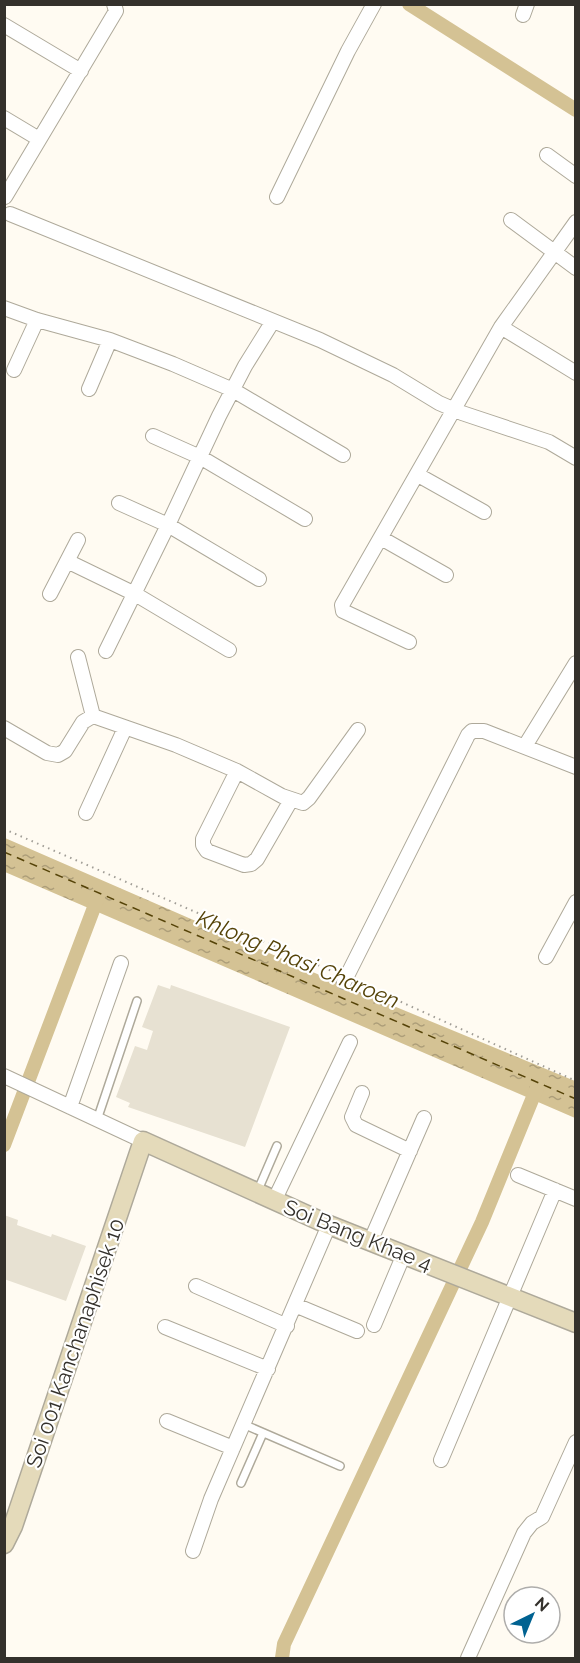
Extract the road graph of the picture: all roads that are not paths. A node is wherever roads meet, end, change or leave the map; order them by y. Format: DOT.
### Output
graph roads {
  1 [pos="114,4"];
  2 [pos="374,4"];
  3 [pos="4,25"];
  4 [pos="81,71"];
  5 [pos="4,118"];
  6 [pos="39,139"];
  7 [pos="547,155"];
  8 [pos="576,176"];
  9 [pos="5,197"];
  10 [pos="277,197"];
  11 [pos="7,217"];
  12 [pos="511,220"];
  13 [pos="576,222"];
  14 [pos="553,252"];
  15 [pos="576,268"];
  16 [pos="4,308"];
  17 [pos="37,320"];
  18 [pos="273,321"];
  19 [pos="501,327"];
  20 [pos="110,340"];
  21 [pos="14,370"];
  22 [pos="576,373"];
  23 [pos="89,389"];
  24 [pos="233,390"];
  25 [pos="453,409"];
  26 [pos="153,436"];
  27 [pos="344,455"];
  28 [pos="200,457"];
  29 [pos="576,459"];
  30 [pos="418,475"];
  31 [pos="118,503"];
  32 [pos="484,512"];
  33 [pos="305,519"];
  34 [pos="168,525"];
  35 [pos="381,538"];
  36 [pos="78,540"];
  37 [pos="68,561"];
  38 [pos="446,575"];
  39 [pos="259,579"];
  40 [pos="50,594"];
  41 [pos="135,594"];
  42 [pos="409,642"];
  43 [pos="229,650"];
  44 [pos="106,651"];
  45 [pos="78,657"];
  46 [pos="576,663"];
  47 [pos="93,716"];
  48 [pos="4,728"];
  49 [pos="125,728"];
  50 [pos="358,730"];
  51 [pos="525,746"];
  52 [pos="576,767"];
  53 [pos="237,771"];
  54 [pos="291,800"];
  55 [pos="86,813"];
  56 [pos="576,902"];
  57 [pos="546,957"];
  58 [pos="121,963"];
  59 [pos="345,979"];
  60 [pos="137,1001"];
  61 [pos="350,1042"];
  62 [pos="9,1077"];
  63 [pos="362,1093"];
  64 [pos="70,1107"];
  65 [pos="424,1118"];
  66 [pos="97,1120"];
  67 [pos="143,1141"];
  68 [pos="277,1146"];
  69 [pos="410,1151"];
  70 [pos="518,1175"];
  71 [pos="555,1190"];
  72 [pos="265,1197"];
  73 [pos="576,1199"];
  74 [pos="329,1225"];
  75 [pos="371,1240"];
  76 [pos="405,1254"];
  77 [pos="196,1286"];
  78 [pos="511,1297"];
  79 [pos="295,1305"];
  80 [pos="576,1323"];
  81 [pos="374,1325"];
  82 [pos="287,1326"];
  83 [pos="165,1327"];
  84 [pos="357,1331"];
  85 [pos="268,1369"];
  86 [pos="167,1421"];
  87 [pos="243,1424"];
  88 [pos="263,1432"];
  89 [pos="576,1442"];
  90 [pos="233,1448"];
  91 [pos="441,1460"];
  92 [pos="340,1466"];
  93 [pos="241,1483"];
  94 [pos="4,1544"];
  95 [pos="192,1551"];
  96 [pos="468,1659"];
  1 -- 4 [label="street"];
  2 -- 10 [label="street"];
  3 -- 4 [label="street"];
  4 -- 6 [label="street"];
  5 -- 6 [label="street"];
  6 -- 9 [label="street"];
  7 -- 8 [label="street"];
  9 -- 11 [label="street"];
  11 -- 18 [label="street"];
  12 -- 14 [label="street"];
  13 -- 14 [label="street"];
  14 -- 15 [label="street"];
  14 -- 19 [label="street"];
  16 -- 17 [label="street"];
  17 -- 20 [label="street"];
  17 -- 21 [label="street"];
  18 -- 24 [label="street"];
  18 -- 25 [label="street"];
  19 -- 22 [label="street"];
  19 -- 25 [label="street"];
  20 -- 23 [label="street"];
  20 -- 24 [label="street"];
  24 -- 27 [label="street"];
  24 -- 28 [label="street"];
  25 -- 29 [label="street"];
  25 -- 30 [label="street"];
  26 -- 28 [label="street"];
  28 -- 33 [label="street"];
  28 -- 34 [label="street"];
  30 -- 32 [label="street"];
  30 -- 35 [label="street"];
  31 -- 34 [label="street"];
  34 -- 39 [label="street"];
  34 -- 41 [label="street"];
  35 -- 38 [label="street"];
  35 -- 42 [label="street"];
  36 -- 37 [label="street"];
  37 -- 40 [label="street"];
  37 -- 41 [label="street"];
  41 -- 43 [label="street"];
  41 -- 44 [label="street"];
  45 -- 47 [label="street"];
  46 -- 51 [label="street"];
  47 -- 48 [label="street"];
  47 -- 49 [label="street"];
  49 -- 53 [label="street"];
  49 -- 55 [label="street"];
  50 -- 54 [label="street"];
  51 -- 52 [label="street"];
  51 -- 59 [label="street"];
  53 -- 54 [label="street"];
  53 -- 54 [label="street"];
  56 -- 57 [label="street"];
  58 -- 64 [label="street"];
  60 -- 66 [label="lane"];
  61 -- 72 [label="street"];
  62 -- 64 [label="street"];
  63 -- 69 [label="street"];
  64 -- 66 [label="street"];
  65 -- 69 [label="street"];
  66 -- 67 [label="street"];
  67 -- 72 [label="street, Soi Bang Khae 4"];
  67 -- 94 [label="street, Soi 001 Kanchanaphisek 10"];
  68 -- 72 [label="lane"];
  69 -- 75 [label="street"];
  70 -- 71 [label="street"];
  71 -- 73 [label="street"];
  71 -- 78 [label="street"];
  72 -- 74 [label="street, Soi Bang Khae 4"];
  74 -- 75 [label="street, Soi Bang Khae 4"];
  74 -- 79 [label="street"];
  75 -- 76 [label="street, Soi Bang Khae 4"];
  76 -- 78 [label="street, Soi Bang Khae 4"];
  76 -- 81 [label="street"];
  77 -- 82 [label="street"];
  78 -- 80 [label="street, Soi Bang Khae 4"];
  78 -- 91 [label="street"];
  79 -- 82 [label="street"];
  79 -- 84 [label="street"];
  82 -- 85 [label="street"];
  83 -- 85 [label="street"];
  85 -- 87 [label="street"];
  86 -- 90 [label="street"];
  87 -- 88 [label="lane"];
  87 -- 90 [label="street"];
  88 -- 92 [label="lane"];
  88 -- 93 [label="lane"];
  89 -- 96 [label="street"];
  90 -- 95 [label="street"];
}
